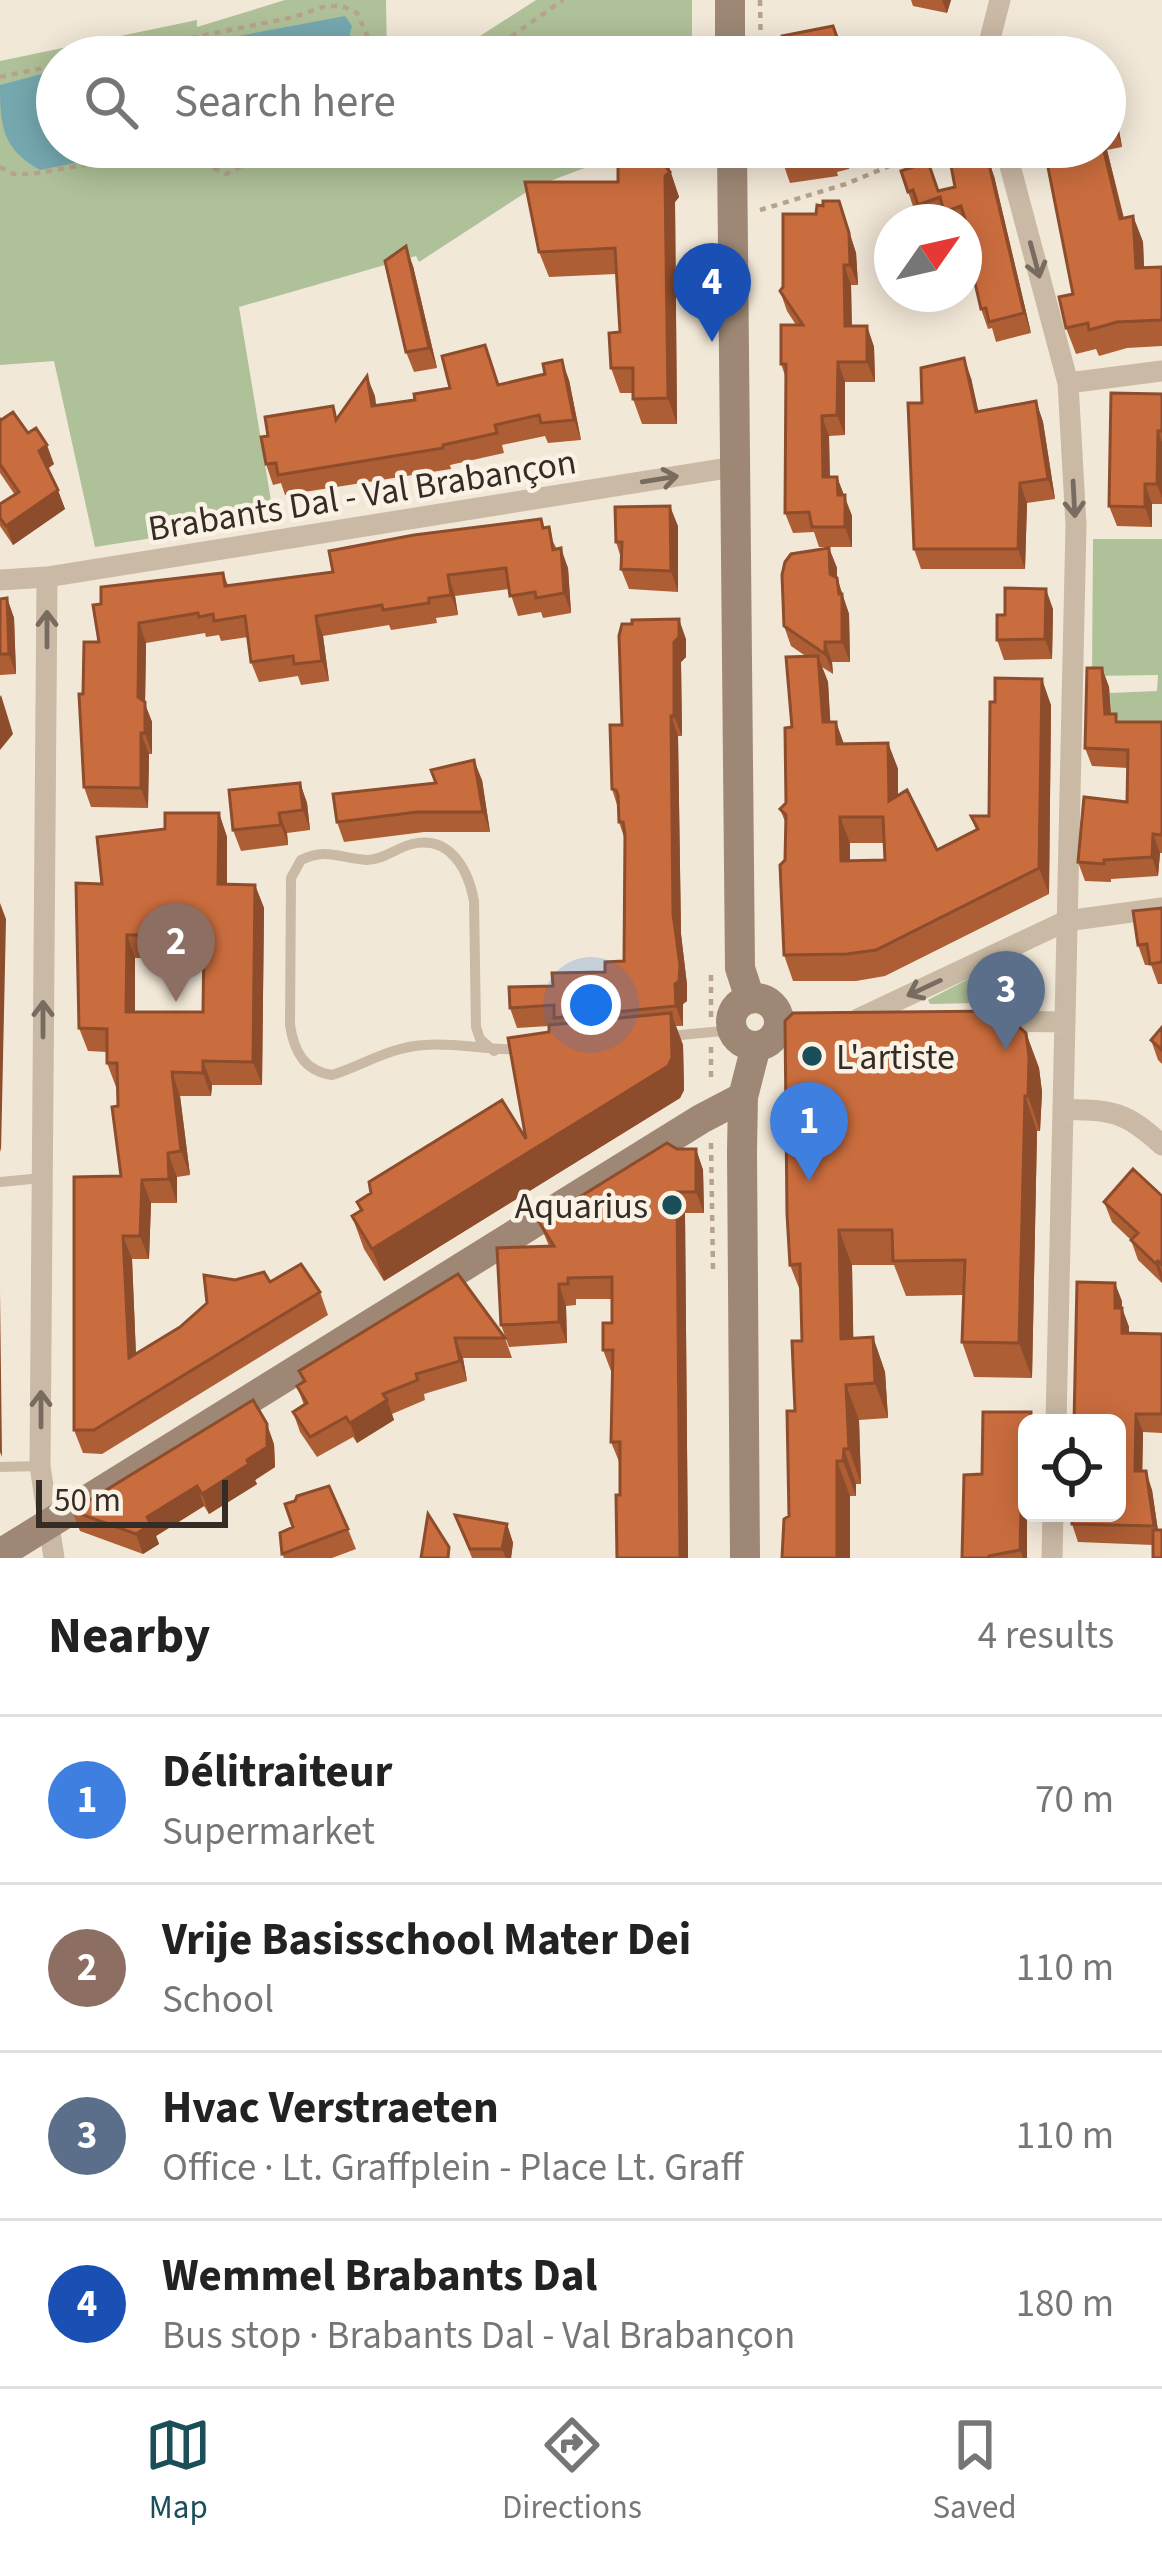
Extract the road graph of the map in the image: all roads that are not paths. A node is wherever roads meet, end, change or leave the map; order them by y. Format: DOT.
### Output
graph roads {
  1 [pos="730,0"];
  2 [pos="1000,0"];
  3 [pos="730,36"];
  4 [pos="992,36"];
  5 [pos="732,168"];
  6 [pos="1011,168"];
  7 [pos="1162,371"];
  8 [pos="1068,382"];
  9 [pos="734,467"];
  10 [pos="47,577"];
  11 [pos="0,580"];
  12 [pos="1162,908"];
  13 [pos="1066,921"];
  14 [pos="750,999"];
  15 [pos="900,1019"];
  16 [pos="964,1021"];
  17 [pos="1065,1022"];
  18 [pos="652,1038"];
  19 [pos="744,1038"];
  20 [pos="529,1048"];
  21 [pos="494,1051"];
  22 [pos="743,1096"];
  23 [pos="1064,1110"];
  24 [pos="1162,1145"];
  25 [pos="42,1178"];
  26 [pos="0,1182"];
  27 [pos="1056,1414"];
  28 [pos="40,1466"];
  29 [pos="0,1467"];
  30 [pos="1053,1522"];
  31 [pos="47,1526"];
  32 [pos="0,1554"];
  33 [pos="54,1558"];
  34 [pos="746,1558"];
  35 [pos="1052,1558"];
  1 -- 3 [label="street"];
  2 -- 4 [label="street"];
  5 -- 9 [label="street"];
  6 -- 8 [label="street, one-way"];
  7 -- 8 [label="street"];
  8 -- 13 [label="street, one-way"];
  10 -- 9 [label="street, Brabants Dal - Val Brabançon, one-way"];
  9 -- 14 [label="street"];
  10 -- 11 [label="street, Brabants Dal - Val Brabançon"];
  25 -- 10 [label="street, one-way"];
  12 -- 13 [label="street"];
  13 -- 15 [label="street, one-way"];
  13 -- 17 [label="street"];
  14 -- 19 [label="street"];
  14 -- 19 [label="street"];
  16 -- 17 [label="street"];
  17 -- 23 [label="street"];
  18 -- 19 [label="lane"];
  19 -- 22 [label="street"];
  20 -- 21 [label="lane"];
  21 -- 21 [label="lane"];
  22 -- 31 [label="street"];
  22 -- 34 [label="street"];
  23 -- 24 [label="street"];
  23 -- 27 [label="street"];
  25 -- 26 [label="lane"];
  28 -- 25 [label="street, one-way"];
  28 -- 29 [label="lane"];
  28 -- 31 [label="street"];
  30 -- 35 [label="street"];
  31 -- 32 [label="street"];
  31 -- 33 [label="street"];
}
